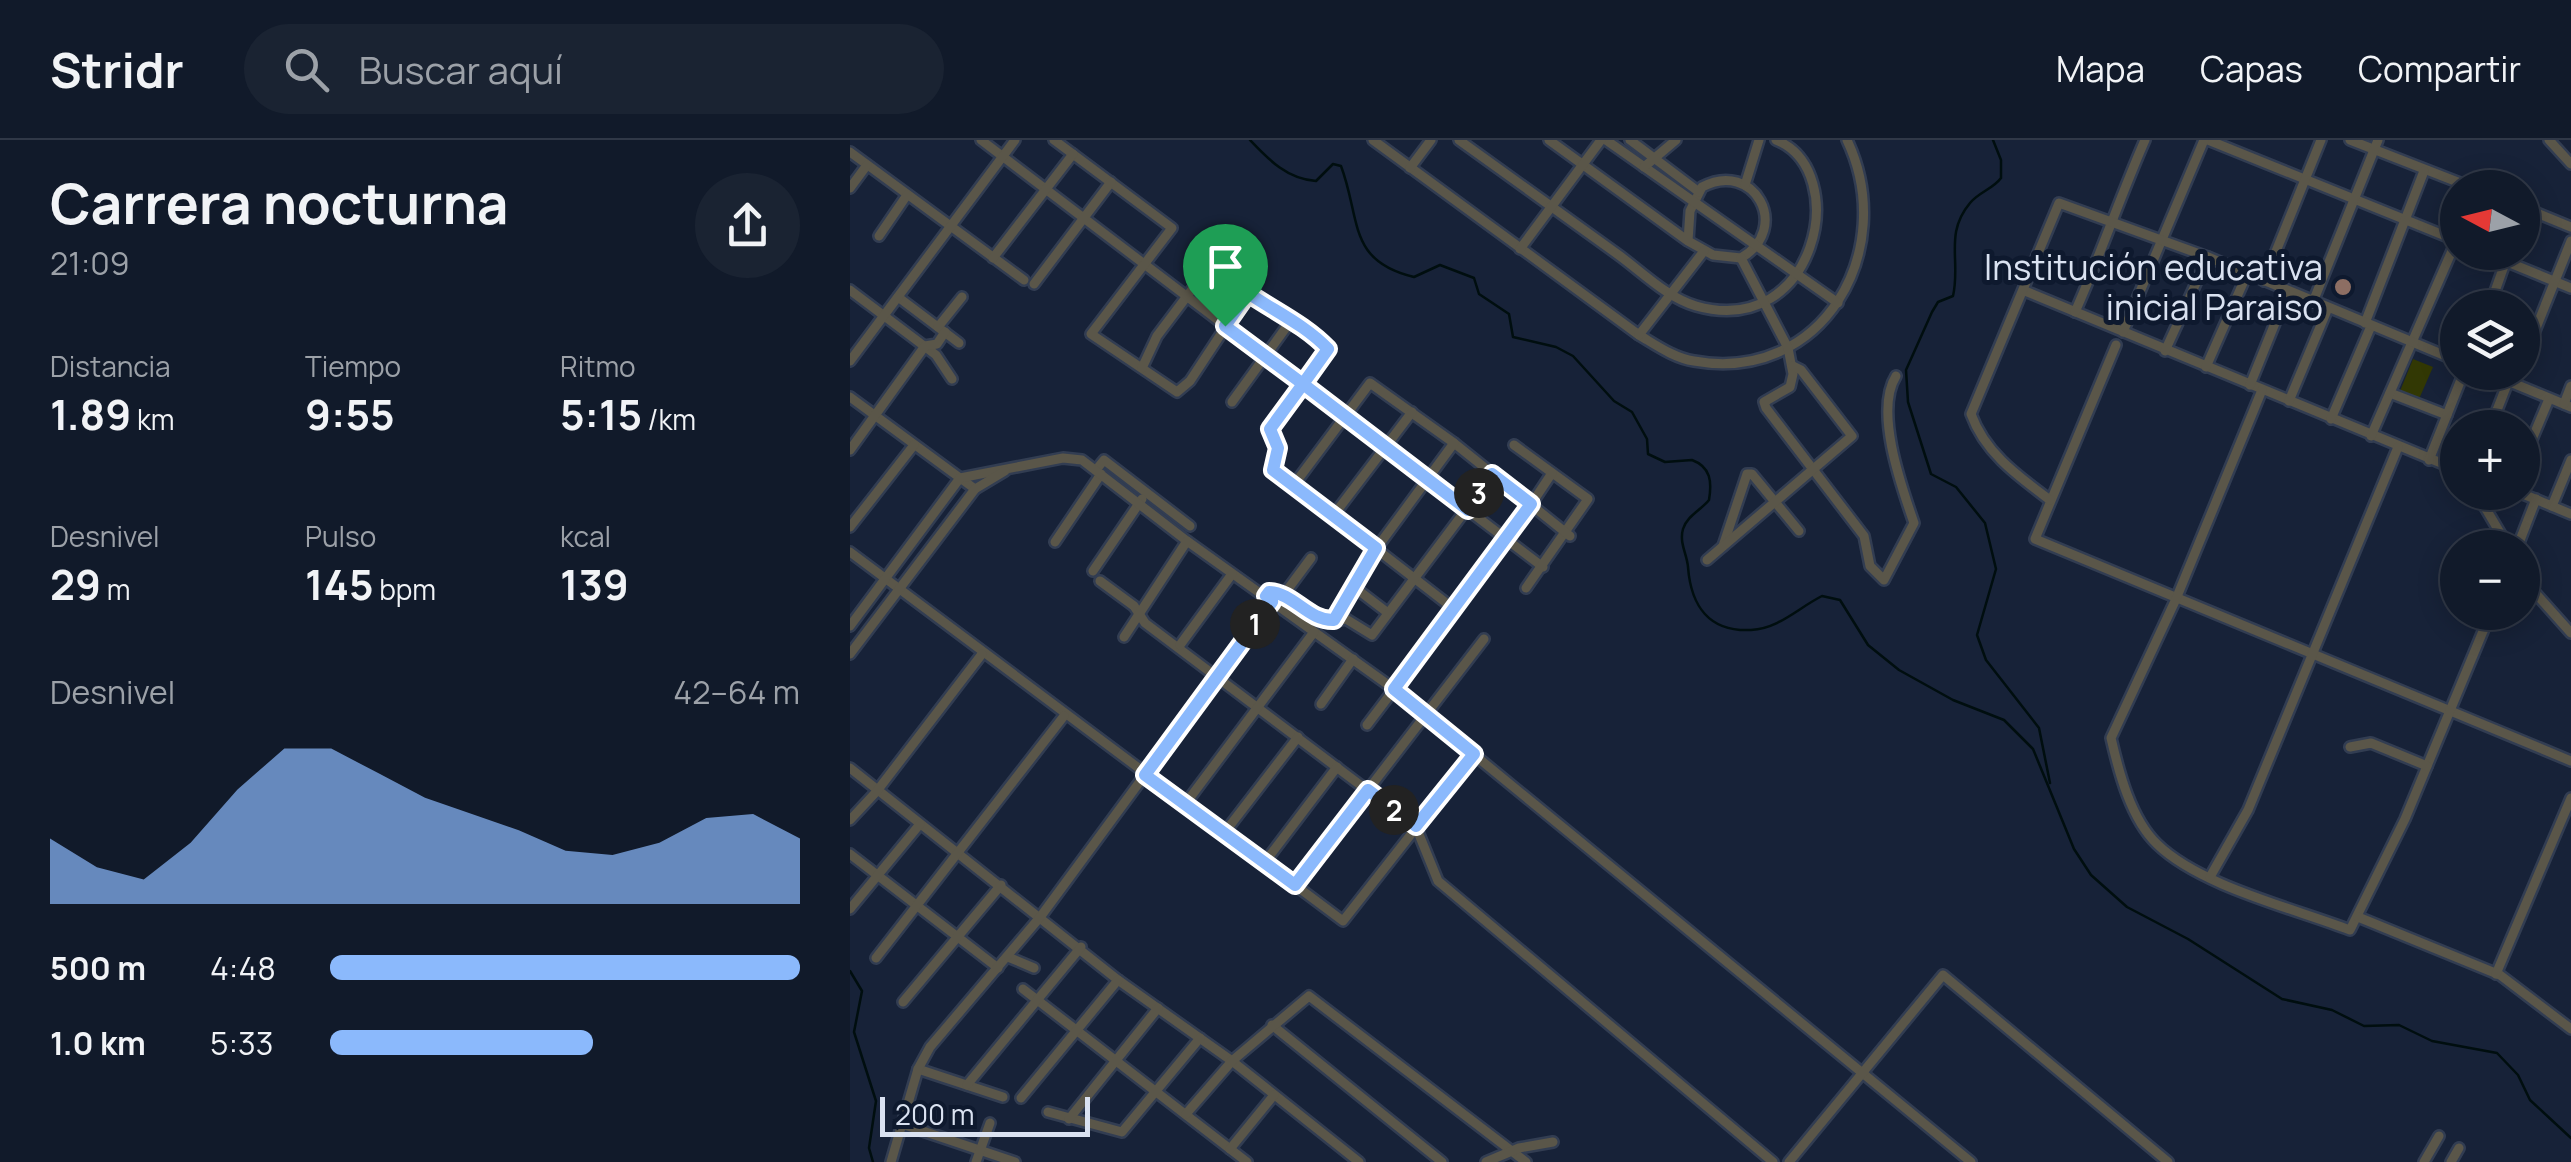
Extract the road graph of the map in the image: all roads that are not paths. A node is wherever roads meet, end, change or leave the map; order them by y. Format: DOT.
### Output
graph roads {
  1 [pos="981,140"];
  2 [pos="1015,140"];
  3 [pos="1054,140"];
  4 [pos="1373,140"];
  5 [pos="1431,140"];
  6 [pos="1459,140"];
  7 [pos="1549,140"];
  8 [pos="1604,140"];
  9 [pos="1630,140"];
  10 [pos="1676,140"];
  11 [pos="1759,140"];
  12 [pos="1776,140"];
  13 [pos="1846,140"];
  14 [pos="2145,140"];
  15 [pos="2206,140"];
  16 [pos="2321,140"];
  17 [pos="2350,140"];
  18 [pos="2550,141"];
  19 [pos="2376,145"];
  20 [pos="850,152"];
  21 [pos="1072,154"];
  22 [pos="1654,156"];
  23 [pos="1002,158"];
  24 [pos="2571,164"];
  25 [pos="867,165"];
  26 [pos="1583,165"];
  27 [pos="1644,167"];
  28 [pos="1410,168"];
  29 [pos="2424,171"];
  30 [pos="2440,177"];
  31 [pos="2305,180"];
  32 [pos="1110,182"];
  33 [pos="1745,184"];
  34 [pos="850,188"];
  35 [pos="1042,190"];
  36 [pos="907,194"];
  37 [pos="1695,196"];
  38 [pos="2355,201"];
  39 [pos="1553,208"];
  40 [pos="2540,216"];
  41 [pos="1082,219"];
  42 [pos="2113,220"];
  43 [pos="2405,220"];
  44 [pos="951,226"];
  45 [pos="2571,228"];
  46 [pos="2440,233"];
  47 [pos="1219,234"];
  48 [pos="879,236"];
  49 [pos="1688,240"];
  50 [pos="2163,240"];
  51 [pos="2571,241"];
  52 [pos="1759,243"];
  53 [pos="1520,249"];
  54 [pos="1704,251"];
  55 [pos="2208,257"];
  56 [pos="992,258"];
  57 [pos="1741,258"];
  58 [pos="1142,264"];
  59 [pos="2444,270"];
  60 [pos="2531,270"];
  61 [pos="1799,274"];
  62 [pos="2247,274"];
  63 [pos="2264,281"];
  64 [pos="2554,282"];
  65 [pos="2571,288"];
  66 [pos="850,290"];
  67 [pos="2025,291"];
  68 [pos="2288,291"];
  69 [pos="1670,292"];
  70 [pos="962,296"];
  71 [pos="898,297"];
  72 [pos="1186,297"];
  73 [pos="1764,302"];
  74 [pos="1838,302"];
  75 [pos="2313,302"];
  76 [pos="2328,308"];
  77 [pos="2075,312"];
  78 [pos="884,316"];
  79 [pos="2540,317"];
  80 [pos="1290,322"];
  81 [pos="2368,325"];
  82 [pos="1225,326"];
  83 [pos="942,330"];
  84 [pos="2122,332"];
  85 [pos="1639,335"];
  86 [pos="959,343"];
  87 [pos="2413,343"];
  88 [pos="2116,345"];
  89 [pos="925,346"];
  90 [pos="1788,348"];
  91 [pos="2165,351"];
  92 [pos="2440,354"];
  93 [pos="1264,356"];
  94 [pos="850,360"];
  95 [pos="1792,366"];
  96 [pos="1142,368"];
  97 [pos="2206,368"];
  98 [pos="1896,376"];
  99 [pos="952,379"];
  100 [pos="1303,384"];
  101 [pos="2250,385"];
  102 [pos="2571,386"];
  103 [pos="2262,390"];
  104 [pos="2528,390"];
  105 [pos="2390,393"];
  106 [pos="850,397"];
  107 [pos="2549,399"];
  108 [pos="2290,401"];
  109 [pos="1232,402"];
  110 [pos="2567,406"];
  111 [pos="1412,412"];
  112 [pos="2440,412"];
  113 [pos="875,416"];
  114 [pos="1346,419"];
  115 [pos="2332,419"];
  116 [pos="2540,420"];
  117 [pos="2440,432"];
  118 [pos="2371,436"];
  119 [pos="1454,443"];
  120 [pos="914,444"];
  121 [pos="1514,445"];
  122 [pos="2398,447"];
  123 [pos="1386,448"];
  124 [pos="850,450"];
  125 [pos="2429,460"];
  126 [pos="2571,460"];
  127 [pos="2440,464"];
  128 [pos="1008,469"];
  129 [pos="1812,469"];
  130 [pos="1098,472"];
  131 [pos="1552,473"];
  132 [pos="1492,474"];
  133 [pos="960,478"];
  134 [pos="1428,479"];
  135 [pos="1293,486"];
  136 [pos="974,489"];
  137 [pos="1146,493"];
  138 [pos="2050,500"];
  139 [pos="2540,502"];
  140 [pos="1776,503"];
  141 [pos="1138,504"];
  142 [pos="1531,504"];
  143 [pos="2552,506"];
  144 [pos="1468,510"];
  145 [pos="2571,514"];
  146 [pos="1333,516"];
  147 [pos="1190,526"];
  148 [pos="850,527"];
  149 [pos="1799,531"];
  150 [pos="1568,534"];
  151 [pos="1508,540"];
  152 [pos="1186,541"];
  153 [pos="1055,542"];
  154 [pos="1722,547"];
  155 [pos="1376,548"];
  156 [pos="850,552"];
  157 [pos="1311,558"];
  158 [pos="1707,560"];
  159 [pos="1542,567"];
  160 [pos="1093,571"];
  161 [pos="1232,574"];
  162 [pos="1415,578"];
  163 [pos="885,579"];
  164 [pos="1100,581"];
  165 [pos="1354,587"];
  166 [pos="1526,588"];
  167 [pos="898,589"];
  168 [pos="1285,593"];
  169 [pos="2540,598"];
  170 [pos="1269,599"];
  171 [pos="2176,599"];
  172 [pos="1454,609"];
  173 [pos="1388,613"];
  174 [pos="1140,614"];
  175 [pos="1334,620"];
  176 [pos="850,626"];
  177 [pos="2483,630"];
  178 [pos="1314,632"];
  179 [pos="2571,633"];
  180 [pos="1124,637"];
  181 [pos="1484,639"];
  182 [pos="1180,644"];
  183 [pos="850,654"];
  184 [pos="982,654"];
  185 [pos="2312,654"];
  186 [pos="1354,660"];
  187 [pos="1217,675"];
  188 [pos="1394,689"];
  189 [pos="1321,704"];
  190 [pos="1258,707"];
  191 [pos="2449,712"];
  192 [pos="1426,715"];
  193 [pos="1064,716"];
  194 [pos="1368,724"];
  195 [pos="1298,738"];
  196 [pos="2350,747"];
  197 [pos="1474,754"];
  198 [pos="2571,761"];
  199 [pos="2427,766"];
  200 [pos="1336,767"];
  201 [pos="850,768"];
  202 [pos="1145,775"];
  203 [pos="1368,790"];
  204 [pos="877,792"];
  205 [pos="2571,798"];
  206 [pos="1186,802"];
  207 [pos="850,820"];
  208 [pos="920,824"];
  209 [pos="1416,826"];
  210 [pos="1226,832"];
  211 [pos="850,854"];
  212 [pos="960,854"];
  213 [pos="1265,862"];
  214 [pos="878,876"];
  215 [pos="2210,877"];
  216 [pos="1001,885"];
  217 [pos="1295,885"];
  218 [pos="918,906"];
  219 [pos="850,909"];
  220 [pos="1040,916"];
  221 [pos="2358,917"];
  222 [pos="958,937"];
  223 [pos="1081,947"];
  224 [pos="1008,956"];
  225 [pos="876,958"];
  226 [pos="998,968"];
  227 [pos="1034,968"];
  228 [pos="2496,974"];
  229 [pos="1118,980"];
  230 [pos="1023,989"];
  231 [pos="1037,1000"];
  232 [pos="903,1002"];
  233 [pos="1158,1008"];
  234 [pos="1272,1025"];
  235 [pos="2571,1029"];
  236 [pos="1076,1032"];
  237 [pos="1200,1038"];
  238 [pos="1116,1060"];
  239 [pos="1232,1062"];
  240 [pos="918,1068"];
  241 [pos="1863,1073"];
  242 [pos="966,1084"];
  243 [pos="1156,1091"];
  244 [pos="1274,1095"];
  245 [pos="1002,1097"];
  246 [pos="1021,1098"];
  247 [pos="1048,1112"];
  248 [pos="1186,1114"];
  249 [pos="1069,1119"];
  250 [pos="990,1122"];
  251 [pos="902,1124"];
  252 [pos="2439,1136"];
  253 [pos="1553,1142"];
  254 [pos="2459,1148"];
  255 [pos="1230,1149"];
  256 [pos="980,1150"];
  257 [pos="1512,1150"];
  258 [pos="891,1162"];
  259 [pos="976,1162"];
  260 [pos="1015,1162"];
  261 [pos="1246,1162"];
  262 [pos="1359,1162"];
  263 [pos="1442,1162"];
  264 [pos="1486,1162"];
  265 [pos="1526,1162"];
  266 [pos="1773,1162"];
  267 [pos="1789,1162"];
  268 [pos="1971,1162"];
  269 [pos="2168,1162"];
  270 [pos="2424,1162"];
  271 [pos="2451,1162"];
  1 -- 23 [label="street"];
  2 -- 23 [label="street"];
  3 -- 21 [label="street"];
  4 -- 28 [label="street"];
  5 -- 28 [label="street"];
  6 -- 39 [label="street"];
  7 -- 26 [label="street"];
  8 -- 26 [label="street"];
  8 -- 27 [label="street"];
  9 -- 22 [label="street"];
  10 -- 22 [label="street"];
  11 -- 33 [label="street"];
  12 -- 61 [label="street"];
  13 -- 74 [label="street"];
  14 -- 42 [label="street"];
  15 -- 31 [label="street"];
  15 -- 50 [label="street"];
  16 -- 31 [label="street"];
  17 -- 19 [label="street"];
  18 -- 24 [label="street"];
  19 -- 29 [label="street"];
  19 -- 38 [label="street"];
  20 -- 25 [label="street"];
  21 -- 32 [label="street"];
  21 -- 35 [label="street"];
  22 -- 27 [label="street"];
  22 -- 37 [label="street"];
  23 -- 35 [label="street"];
  23 -- 44 [label="street"];
  25 -- 34 [label="street"];
  25 -- 36 [label="street"];
  26 -- 39 [label="street"];
  26 -- 49 [label="street"];
  27 -- 37 [label="street"];
  28 -- 53 [label="street"];
  29 -- 30 [label="street"];
  29 -- 43 [label="street"];
  31 -- 38 [label="street"];
  31 -- 63 [label="street"];
  32 -- 41 [label="street"];
  32 -- 58 [label="street"];
  33 -- 37 [label="street"];
  33 -- 52 [label="street"];
  35 -- 41 [label="street"];
  35 -- 56 [label="street"];
  36 -- 44 [label="street"];
  36 -- 48 [label="street"];
  37 -- 49 [label="street"];
  37 -- 52 [label="street"];
  38 -- 43 [label="street"];
  38 -- 75 [label="street"];
  39 -- 53 [label="street"];
  39 -- 69 [label="street"];
  40 -- 45 [label="street"];
  41 -- 56 [label="street"];
  41 -- 58 [label="street"];
  42 -- 50 [label="street"];
  42 -- 67 [label="street"];
  42 -- 77 [label="street"];
  43 -- 46 [label="street"];
  43 -- 81 [label="street"];
  44 -- 56 [label="street"];
  44 -- 71 [label="street"];
  47 -- 72 [label="street"];
  49 -- 54 [label="street"];
  50 -- 55 [label="street"];
  50 -- 84 [label="street"];
  51 -- 64 [label="street"];
  52 -- 57 [label="street"];
  52 -- 61 [label="street"];
  53 -- 85 [label="street"];
  54 -- 57 [label="street"];
  54 -- 69 [label="street"];
  55 -- 62 [label="street"];
  55 -- 91 [label="street"];
  57 -- 73 [label="street"];
  58 -- 72 [label="street"];
  58 -- 96 [label="street"];
  59 -- 87 [label="street"];
  60 -- 64 [label="street"];
  61 -- 73 [label="street"];
  61 -- 74 [label="street"];
  62 -- 63 [label="street"];
  62 -- 97 [label="street"];
  63 -- 68 [label="street"];
  64 -- 65 [label="street"];
  64 -- 79 [label="street"];
  66 -- 78 [label="street"];
  67 -- 77 [label="street"];
  67 -- 138 [label="street"];
  68 -- 75 [label="street"];
  68 -- 101 [label="street"];
  69 -- 73 [label="street"];
  69 -- 85 [label="street"];
  70 -- 83 [label="street"];
  71 -- 78 [label="street"];
  71 -- 83 [label="street"];
  72 -- 82 [label="street"];
  72 -- 96 [label="street"];
  73 -- 90 [label="street"];
  74 -- 90 [label="street"];
  75 -- 76 [label="street"];
  76 -- 81 [label="street"];
  76 -- 108 [label="street"];
  77 -- 84 [label="street"];
  78 -- 89 [label="street"];
  78 -- 94 [label="street"];
  80 -- 82 [label="street"];
  80 -- 93 [label="street"];
  80 -- 100 [label="street"];
  81 -- 87 [label="street"];
  81 -- 115 [label="street"];
  82 -- 93 [label="street"];
  82 -- 96 [label="street"];
  83 -- 86 [label="street"];
  83 -- 89 [label="street"];
  84 -- 91 [label="street"];
  85 -- 90 [label="street"];
  87 -- 92 [label="street"];
  87 -- 105 [label="street"];
  88 -- 138 [label="street"];
  89 -- 99 [label="street"];
  89 -- 113 [label="street"];
  90 -- 95 [label="street"];
  91 -- 97 [label="street"];
  93 -- 100 [label="street"];
  93 -- 109 [label="street"];
  95 -- 129 [label="street"];
  95 -- 129 [label="street"];
  97 -- 101 [label="street"];
  98 -- 129 [label="street"];
  100 -- 114 [label="street"];
  100 -- 135 [label="street"];
  101 -- 103 [label="street"];
  102 -- 110 [label="street"];
  103 -- 108 [label="street"];
  103 -- 171 [label="street"];
  104 -- 107 [label="street"];
  105 -- 112 [label="street"];
  105 -- 118 [label="street"];
  106 -- 113 [label="street"];
  107 -- 110 [label="street"];
  107 -- 116 [label="street"];
  108 -- 115 [label="street"];
  111 -- 114 [label="street"];
  111 -- 119 [label="street"];
  111 -- 123 [label="street"];
  113 -- 120 [label="street"];
  113 -- 124 [label="street"];
  114 -- 123 [label="street"];
  114 -- 135 [label="street"];
  115 -- 118 [label="street"];
  117 -- 125 [label="street"];
  118 -- 122 [label="street"];
  119 -- 132 [label="street"];
  119 -- 134 [label="street"];
  120 -- 133 [label="street"];
  120 -- 148 [label="street"];
  121 -- 131 [label="street"];
  122 -- 125 [label="street"];
  122 -- 185 [label="street"];
  123 -- 134 [label="street"];
  123 -- 146 [label="street"];
  125 -- 127 [label="street"];
  126 -- 143 [label="street"];
  128 -- 130 [label="street"];
  128 -- 133 [label="street"];
  128 -- 136 [label="street"];
  129 -- 140 [label="street"];
  130 -- 137 [label="street"];
  130 -- 141 [label="street"];
  130 -- 153 [label="street"];
  131 -- 142 [label="street"];
  131 -- 150 [label="street"];
  132 -- 142 [label="street"];
  132 -- 144 [label="street"];
  133 -- 136 [label="street"];
  133 -- 163 [label="street"];
  134 -- 144 [label="street"];
  134 -- 155 [label="street"];
  135 -- 146 [label="street"];
  136 -- 167 [label="street"];
  137 -- 141 [label="street"];
  137 -- 147 [label="street"];
  138 -- 171 [label="street"];
  139 -- 143 [label="street"];
  140 -- 149 [label="street"];
  140 -- 154 [label="street"];
  140 -- 154 [label="street"];
  141 -- 152 [label="street"];
  141 -- 160 [label="street"];
  142 -- 150 [label="street"];
  142 -- 151 [label="street"];
  143 -- 145 [label="street"];
  144 -- 151 [label="street"];
  144 -- 162 [label="street"];
  146 -- 155 [label="street"];
  150 -- 159 [label="street"];
  151 -- 159 [label="street"];
  151 -- 172 [label="street"];
  152 -- 161 [label="street"];
  152 -- 174 [label="street"];
  154 -- 158 [label="street"];
  155 -- 162 [label="street"];
  155 -- 165 [label="street"];
  156 -- 163 [label="street"];
  157 -- 168 [label="street"];
  159 -- 166 [label="street"];
  161 -- 170 [label="street"];
  161 -- 182 [label="street"];
  162 -- 172 [label="street"];
  162 -- 173 [label="street"];
  163 -- 167 [label="street"];
  163 -- 176 [label="street"];
  164 -- 174 [label="street"];
  165 -- 173 [label="street"];
  165 -- 175 [label="street"];
  167 -- 183 [label="street"];
  167 -- 184 [label="street"];
  168 -- 170 [label="street"];
  168 -- 175 [label="street"];
  169 -- 179 [label="street"];
  170 -- 178 [label="street"];
  170 -- 187 [label="street"];
  171 -- 185 [label="street"];
  171 -- 215 [label="street"];
  172 -- 188 [label="street"];
  173 -- 175 [label="street"];
  174 -- 180 [label="street"];
  174 -- 182 [label="street"];
  177 -- 191 [label="street"];
  178 -- 186 [label="street"];
  178 -- 190 [label="street"];
  181 -- 192 [label="street"];
  182 -- 187 [label="street"];
  184 -- 193 [label="street"];
  184 -- 204 [label="street"];
  185 -- 191 [label="street"];
  185 -- 215 [label="street"];
  186 -- 188 [label="street"];
  186 -- 189 [label="street"];
  187 -- 190 [label="street"];
  187 -- 202 [label="street"];
  188 -- 192 [label="street"];
  188 -- 194 [label="street"];
  190 -- 195 [label="street"];
  190 -- 206 [label="street"];
  191 -- 198 [label="street"];
  191 -- 199 [label="street"];
  192 -- 197 [label="street"];
  192 -- 203 [label="street"];
  193 -- 202 [label="street"];
  193 -- 212 [label="street"];
  195 -- 200 [label="street"];
  195 -- 210 [label="street"];
  196 -- 199 [label="street"];
  197 -- 209 [label="street"];
  197 -- 241 [label="street"];
  199 -- 221 [label="street"];
  200 -- 203 [label="street"];
  200 -- 213 [label="street"];
  201 -- 204 [label="street"];
  202 -- 206 [label="street"];
  202 -- 220 [label="street"];
  203 -- 209 [label="street"];
  203 -- 217 [label="street"];
  204 -- 207 [label="street"];
  204 -- 208 [label="street"];
  205 -- 228 [label="street"];
  206 -- 210 [label="street"];
  208 -- 212 [label="street"];
  208 -- 214 [label="street"];
  209 -- 217 [label="street"];
  209 -- 266 [label="street"];
  210 -- 213 [label="street"];
  211 -- 214 [label="street"];
  212 -- 216 [label="street"];
  212 -- 218 [label="street"];
  213 -- 217 [label="street"];
  214 -- 218 [label="street"];
  214 -- 219 [label="street"];
  215 -- 221 [label="street"];
  216 -- 220 [label="street"];
  216 -- 222 [label="street"];
  218 -- 222 [label="street"];
  218 -- 225 [label="street"];
  220 -- 223 [label="street"];
  220 -- 224 [label="street"];
  221 -- 228 [label="street"];
  222 -- 226 [label="street"];
  222 -- 232 [label="street"];
  223 -- 229 [label="street"];
  223 -- 231 [label="street"];
  224 -- 226 [label="street"];
  224 -- 227 [label="street"];
  226 -- 240 [label="street"];
  228 -- 235 [label="street"];
  229 -- 233 [label="street"];
  229 -- 236 [label="street"];
  230 -- 231 [label="street"];
  231 -- 236 [label="street"];
  231 -- 242 [label="street"];
  233 -- 237 [label="street"];
  233 -- 238 [label="street"];
  234 -- 239 [label="street"];
  234 -- 257 [label="street"];
  234 -- 263 [label="street"];
  236 -- 238 [label="street"];
  236 -- 246 [label="street"];
  237 -- 239 [label="street"];
  237 -- 243 [label="street"];
  238 -- 243 [label="street"];
  238 -- 249 [label="street"];
  239 -- 244 [label="street"];
  239 -- 248 [label="street"];
  240 -- 242 [label="street"];
  240 -- 251 [label="street"];
  241 -- 267 [label="street"];
  241 -- 268 [label="street"];
  241 -- 269 [label="street"];
  242 -- 245 [label="street"];
  243 -- 248 [label="street"];
  243 -- 249 [label="street"];
  244 -- 255 [label="street"];
  244 -- 262 [label="street"];
  247 -- 249 [label="street"];
  248 -- 255 [label="street"];
  250 -- 256 [label="street"];
  251 -- 256 [label="street"];
  251 -- 258 [label="street"];
  252 -- 270 [label="street"];
  253 -- 257 [label="street"];
  254 -- 271 [label="street"];
  255 -- 261 [label="street"];
  256 -- 259 [label="street"];
  256 -- 260 [label="street"];
  257 -- 264 [label="street"];
  257 -- 265 [label="street"];
}
